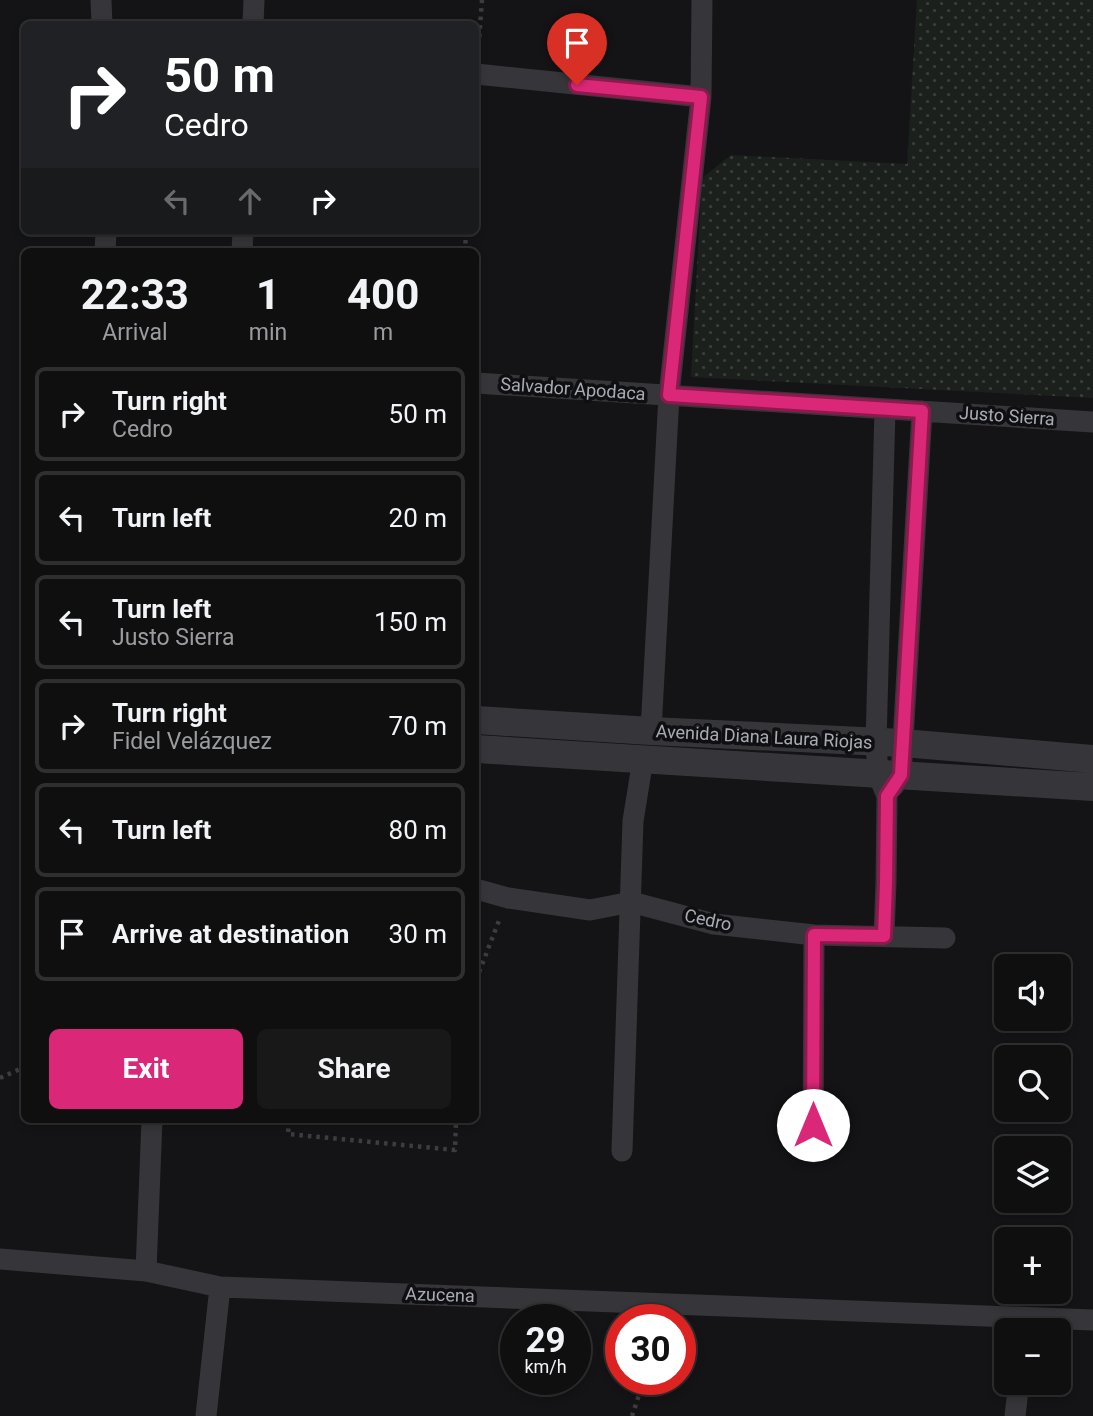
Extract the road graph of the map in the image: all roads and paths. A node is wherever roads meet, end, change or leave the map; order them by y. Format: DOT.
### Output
graph roads {
  1 [pos="102,0"];
  2 [pos="254,0"];
  3 [pos="482,0"];
  4 [pos="702,0"];
  5 [pos="103,21"];
  6 [pos="253,21"];
  7 [pos="479,37"];
  8 [pos="479,74"];
  9 [pos="701,97"];
  10 [pos="479,383"];
  11 [pos="669,395"];
  12 [pos="885,409"];
  13 [pos="922,411"];
  14 [pos="1093,422"];
  15 [pos="479,720"];
  16 [pos="651,731"];
  17 [pos="889,743"];
  18 [pos="479,749"];
  19 [pos="643,759"];
  20 [pos="1093,759"];
  21 [pos="889,782"];
  22 [pos="1093,787"];
  23 [pos="479,890"];
  24 [pos="508,898"];
  25 [pos="631,902"];
  26 [pos="814,935"];
  27 [pos="884,936"];
  28 [pos="945,938"];
  29 [pos="479,972"];
  30 [pos="21,1068"];
  31 [pos="0,1078"];
  32 [pos="152,1123"];
  33 [pos="289,1123"];
  34 [pos="456,1123"];
  35 [pos="622,1151"];
  36 [pos="813,1152"];
  37 [pos="0,1259"];
  38 [pos="146,1271"];
  39 [pos="220,1287"];
  40 [pos="1093,1320"];
  41 [pos="1071,1321"];
  42 [pos="994,1323"];
  43 [pos="639,1395"];
  44 [pos="1017,1395"];
  45 [pos="206,1416"];
  46 [pos="632,1416"];
  47 [pos="1015,1416"];
  1 -- 5 [label="street"];
  2 -- 6 [label="street"];
  3 -- 7 [label="path"];
  4 -- 9 [label="street"];
  8 -- 9 [label="street"];
  9 -- 11 [label="street"];
  10 -- 11 [label="street, Salvador Apodaca"];
  11 -- 12 [label="street, Justo Sierra"];
  11 -- 16 [label="street"];
  12 -- 13 [label="street, Justo Sierra"];
  12 -- 17 [label="street"];
  13 -- 14 [label="street, Justo Sierra"];
  13 -- 17 [label="street"];
  15 -- 16 [label="street, Avenida Diana Laura Riojas"];
  16 -- 17 [label="street, Avenida Diana Laura Riojas"];
  17 -- 20 [label="street, Avenida Diana Laura Riojas"];
  17 -- 21 [label="street"];
  18 -- 19 [label="street, Avenida Diana Laura Riojas"];
  19 -- 21 [label="street, Avenida Diana Laura Riojas"];
  19 -- 25 [label="street"];
  21 -- 22 [label="street, Avenida Diana Laura Riojas"];
  21 -- 27 [label="street"];
  23 -- 24 [label="street, Cedro"];
  24 -- 25 [label="street, Cedro"];
  24 -- 29 [label="path"];
  25 -- 26 [label="street, Cedro"];
  25 -- 35 [label="street"];
  26 -- 27 [label="street, Cedro"];
  26 -- 36 [label="street"];
  27 -- 28 [label="street, Cedro"];
  30 -- 31 [label="path"];
  32 -- 38 [label="street"];
  33 -- 34 [label="path"];
  37 -- 38 [label="street, Azucena"];
  38 -- 39 [label="street, Azucena"];
  39 -- 42 [label="street, Azucena"];
  39 -- 45 [label="street"];
  40 -- 41 [label="street, Azucena"];
  43 -- 46 [label="path"];
  44 -- 47 [label="street"];
}
